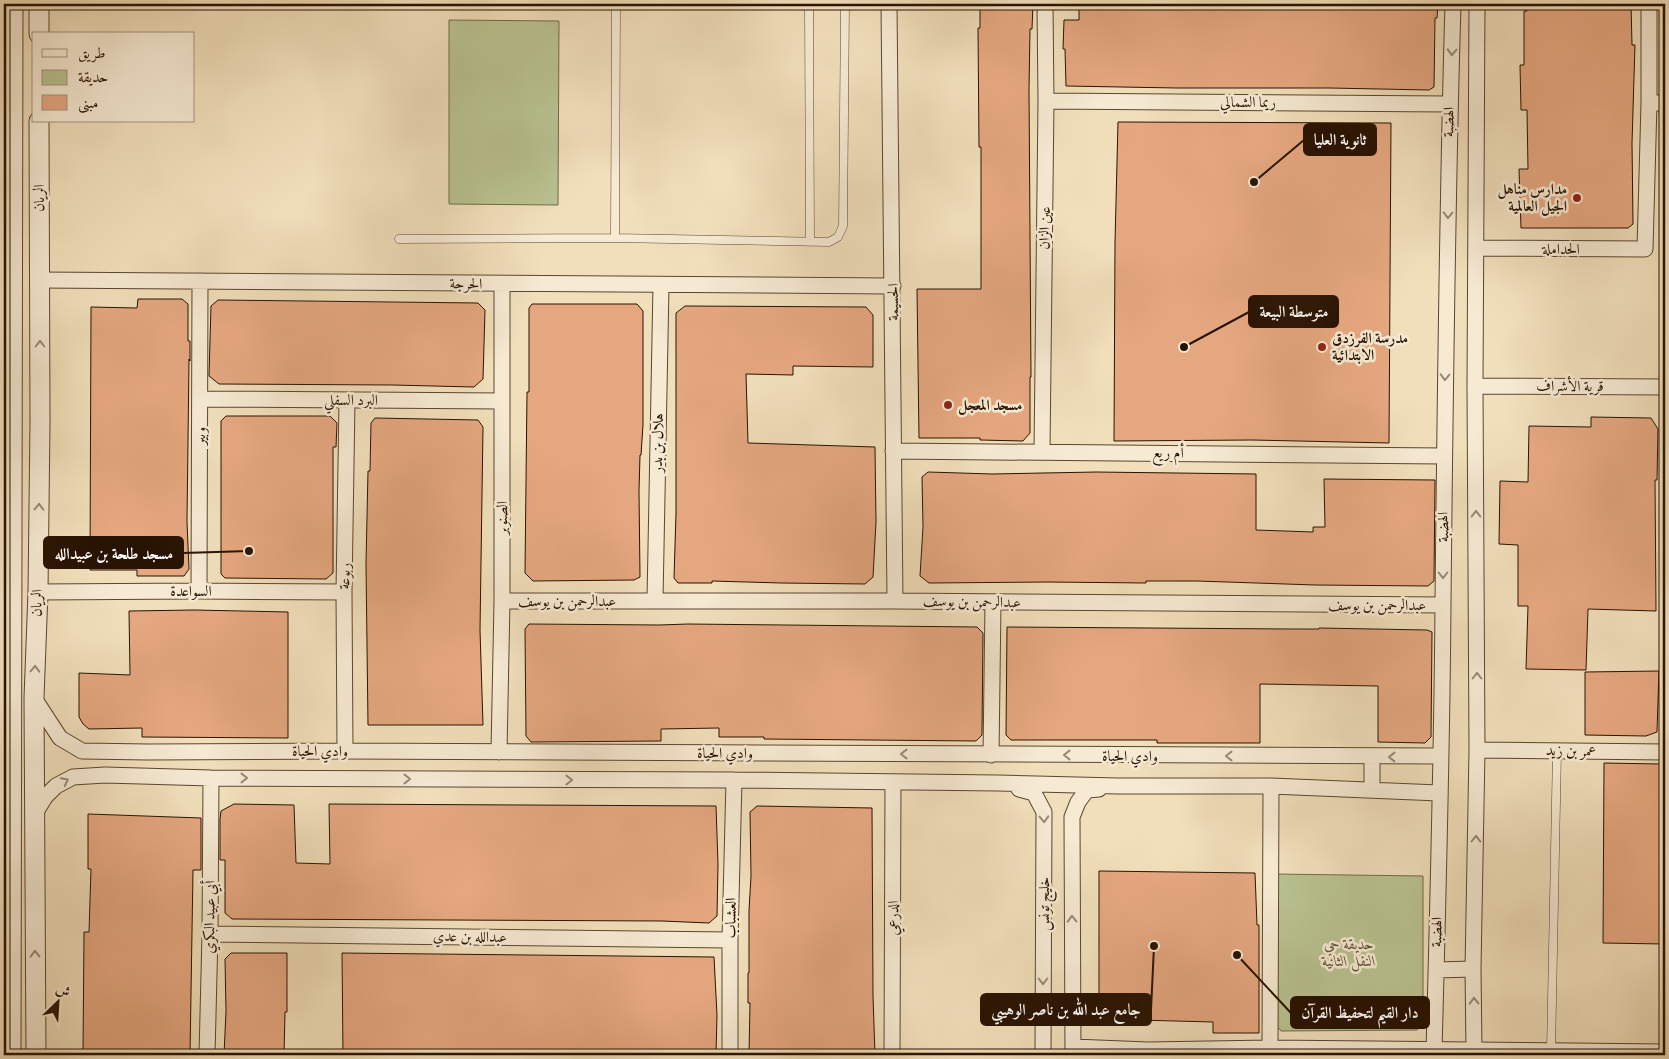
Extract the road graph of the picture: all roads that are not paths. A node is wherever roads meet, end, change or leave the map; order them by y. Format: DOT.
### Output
graph roads {
  1 [pos="13,4"];
  2 [pos="39,4"];
  3 [pos="616,4"];
  4 [pos="809,4"];
  5 [pos="845,4"];
  6 [pos="889,4"];
  7 [pos="1046,4"];
  8 [pos="1649,4"];
  9 [pos="1452,16"];
  10 [pos="1477,17"];
  11 [pos="39,32"];
  12 [pos="1046,101"];
  13 [pos="1649,103"];
  14 [pos="1665,103"];
  15 [pos="1449,104"];
  16 [pos="39,122"];
  17 [pos="8,200"];
  18 [pos="615,238"];
  19 [pos="400,239"];
  20 [pos="810,242"];
  21 [pos="1476,248"];
  22 [pos="39,280"];
  23 [pos="200,281"];
  24 [pos="502,284"];
  25 [pos="661,286"];
  26 [pos="893,286"];
  27 [pos="1475,386"];
  28 [pos="1665,387"];
  29 [pos="200,399"];
  30 [pos="347,400"];
  31 [pos="502,401"];
  32 [pos="12,421"];
  33 [pos="40,422"];
  34 [pos="893,451"];
  35 [pos="1042,452"];
  36 [pos="1444,456"];
  37 [pos="199,591"];
  38 [pos="38,592"];
  39 [pos="344,592"];
  40 [pos="655,600"];
  41 [pos="502,601"];
  42 [pos="895,601"];
  43 [pos="993,602"];
  44 [pos="1443,605"];
  45 [pos="34,698"];
  46 [pos="1477,750"];
  47 [pos="345,751"];
  48 [pos="1557,751"];
  49 [pos="127,752"];
  50 [pos="499,752"];
  51 [pos="1665,752"];
  52 [pos="991,755"];
  53 [pos="1440,756"];
  54 [pos="1372,757"];
  55 [pos="12,773"];
  56 [pos="127,776"];
  57 [pos="211,778"];
  58 [pos="734,780"];
  59 [pos="893,782"];
  60 [pos="998,783"];
  61 [pos="1118,786"];
  62 [pos="1271,786"];
  63 [pos="1372,790"];
  64 [pos="1439,793"];
  65 [pos="4,795"];
  66 [pos="33,816"];
  67 [pos="8,873"];
  68 [pos="210,934"];
  69 [pos="730,940"];
  70 [pos="1473,969"];
  71 [pos="1436,970"];
  72 [pos="1270,1048"];
  73 [pos="1474,1050"];
  74 [pos="1073,1051"];
  75 [pos="1434,1051"];
  76 [pos="1551,1051"];
  77 [pos="1148,1052"];
  78 [pos="1166,1052"];
  79 [pos="1665,1052"];
  80 [pos="11,1055"];
  81 [pos="36,1055"];
  82 [pos="207,1055"];
  83 [pos="730,1055"];
  84 [pos="892,1055"];
  85 [pos="1043,1055"];
  1 -- 17 [label="street, الريان"];
  2 -- 11 [label="street"];
  3 -- 18 [label="lane"];
  4 -- 20 [label="lane"];
  5 -- 20 [label="lane"];
  6 -- 26 [label="street, الحسيمة"];
  7 -- 12 [label="street, عين الزان"];
  8 -- 13 [label="street"];
  9 -- 10 [label="street"];
  9 -- 15 [label="street, الهضبة, one-way"];
  10 -- 21 [label="street, الهضبة"];
  12 -- 15 [label="street, ريما الشمالي"];
  12 -- 35 [label="street, عين الزان"];
  13 -- 14 [label="street"];
  13 -- 21 [label="street, الحداملة"];
  15 -- 36 [label="street, الهضبة, one-way"];
  16 -- 22 [label="street, الريان"];
  17 -- 32 [label="street, الريان"];
  18 -- 19 [label="lane"];
  18 -- 20 [label="lane"];
  21 -- 27 [label="street, الهضبة"];
  22 -- 23 [label="street, الحرجة"];
  33 -- 22 [label="street, الريان, one-way"];
  23 -- 24 [label="street, الحرجة"];
  23 -- 29 [label="street, وبير"];
  24 -- 25 [label="street, الحرجة"];
  24 -- 31 [label="street, الصنوبر"];
  25 -- 26 [label="street, الحرجة"];
  25 -- 40 [label="street, هلال بن بدر"];
  26 -- 34 [label="street, الحسيمة"];
  27 -- 28 [label="street, قرية الأشراف"];
  46 -- 27 [label="street, الهضبة, one-way"];
  29 -- 30 [label="street, البرد السفلي"];
  29 -- 37 [label="street, وبير"];
  30 -- 31 [label="street, البرد السفلي"];
  30 -- 39 [label="street, ربوعة"];
  31 -- 41 [label="street, الصنوبر"];
  32 -- 33 [label="street"];
  32 -- 55 [label="street, الريان"];
  38 -- 33 [label="street, الريان, one-way"];
  34 -- 35 [label="street, أم ريع"];
  34 -- 42 [label="street, الحسيمة"];
  35 -- 36 [label="street, أم ريع"];
  36 -- 44 [label="street, الهضبة, one-way"];
  37 -- 38 [label="street, السواعدة"];
  37 -- 39 [label="street, السواعدة"];
  45 -- 38 [label="street, الريان, one-way"];
  39 -- 47 [label="street, ربوعة"];
  40 -- 41 [label="street, عبدالرحمن بن يوسف"];
  40 -- 42 [label="street, عبدالرحمن بن يوسف"];
  41 -- 50 [label="street, الصنوبر"];
  42 -- 43 [label="street, عبدالرحمن بن يوسف"];
  43 -- 44 [label="street, عبدالرحمن بن يوسف"];
  43 -- 52 [label="street"];
  44 -- 53 [label="street, الهضبة"];
  45 -- 49 [label="street, وادي الحياة"];
  45 -- 66 [label="street, الريان"];
  46 -- 48 [label="street, عمر بن زيد"];
  70 -- 46 [label="street, الهضبة, one-way"];
  47 -- 49 [label="street, وادي الحياة"];
  47 -- 50 [label="street, وادي الحياة"];
  48 -- 51 [label="street, عمر بن زيد"];
  48 -- 76 [label="lane"];
  49 -- 56 [label="street"];
  52 -- 50 [label="street, وادي الحياة, one-way"];
  54 -- 52 [label="street, وادي الحياة, one-way"];
  53 -- 54 [label="street, وادي الحياة, one-way"];
  53 -- 64 [label="street, الهضبة"];
  54 -- 63 [label="street"];
  55 -- 65 [label="street"];
  55 -- 67 [label="street, الريان"];
  56 -- 57 [label="street, وادي الحياة"];
  66 -- 56 [label="street, وادي الحياة, one-way"];
  57 -- 58 [label="street, وادي الحياة, one-way"];
  57 -- 68 [label="street, أبي عبيد البكري"];
  58 -- 59 [label="street, وادي الحياة"];
  58 -- 69 [label="street, العشباب"];
  59 -- 60 [label="street, وادي الحياة"];
  59 -- 84 [label="street, الدرعي"];
  60 -- 61 [label="street, وادي الحياة"];
  60 -- 85 [label="street, خليج تونس, one-way"];
  61 -- 62 [label="street, وادي الحياة"];
  74 -- 61 [label="street, خليج تونس, one-way"];
  62 -- 63 [label="street, وادي الحياة"];
  62 -- 72 [label="street"];
  63 -- 64 [label="street, وادي الحياة"];
  64 -- 71 [label="street, الهضبة"];
  81 -- 66 [label="street, الريان, one-way"];
  67 -- 80 [label="street, الريان"];
  68 -- 69 [label="street, عبدالله بن عدي"];
  68 -- 82 [label="street, أبي عبيد البكري"];
  69 -- 83 [label="street, العشباب"];
  70 -- 71 [label="street"];
  73 -- 70 [label="street, الهضبة, one-way"];
  71 -- 75 [label="street, الهضبة"];
  72 -- 75 [label="street"];
  72 -- 78 [label="street"];
  73 -- 75 [label="street"];
  73 -- 76 [label="street"];
  74 -- 77 [label="street"];
  76 -- 79 [label="street"];
  77 -- 78 [label="street"];
}
